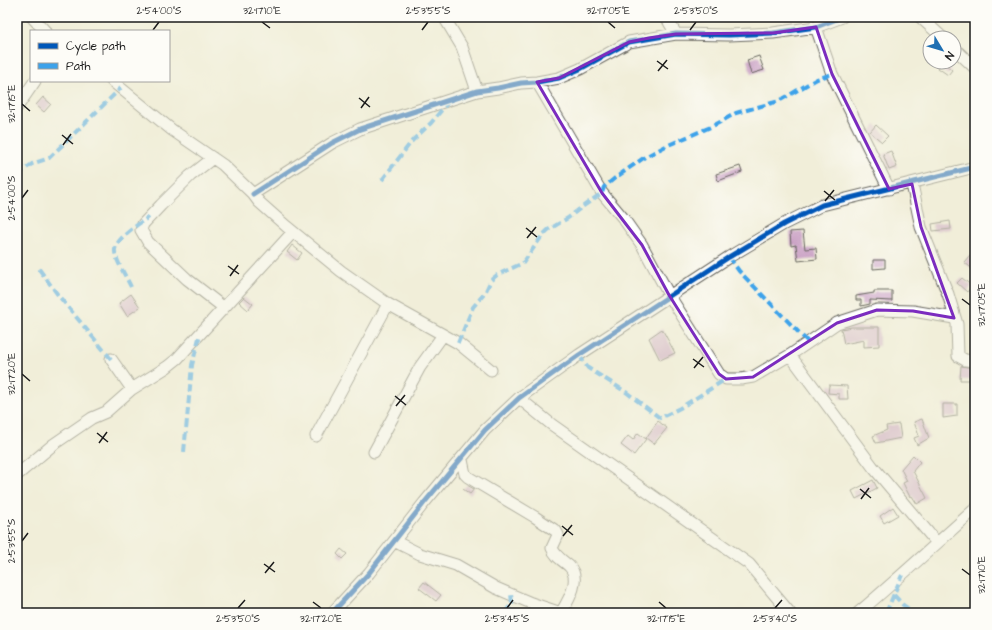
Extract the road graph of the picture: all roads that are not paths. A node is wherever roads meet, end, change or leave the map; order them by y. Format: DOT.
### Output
graph roads {
  1 [pos="32,17"];
  2 [pos="444,17"];
  3 [pos="666,17"];
  4 [pos="842,17"];
  5 [pos="920,17"];
  6 [pos="820,23"];
  7 [pos="44,30"];
  8 [pos="934,30"];
  9 [pos="676,34"];
  10 [pos="962,56"];
  11 [pos="975,68"];
  12 [pos="34,82"];
  13 [pos="113,82"];
  14 [pos="537,82"];
  15 [pos="477,91"];
  16 [pos="17,107"];
  17 [pos="212,158"];
  18 [pos="975,168"];
  19 [pos="912,184"];
  20 [pos="889,189"];
  21 [pos="253,194"];
  22 [pos="293,232"];
  23 [pos="670,295"];
  24 [pos="388,304"];
  25 [pos="223,307"];
  26 [pos="954,318"];
  27 [pos="443,335"];
  28 [pos="790,355"];
  29 [pos="111,359"];
  30 [pos="975,361"];
  31 [pos="491,370"];
  32 [pos="132,389"];
  33 [pos="519,398"];
  34 [pos="316,436"];
  35 [pos="374,452"];
  36 [pos="462,460"];
  37 [pos="17,475"];
  38 [pos="975,510"];
  39 [pos="394,541"];
  40 [pos="937,542"];
  41 [pos="332,613"];
  42 [pos="561,613"];
  43 [pos="790,613"];
  44 [pos="858,613"];
  1 -- 7 [label="street"];
  2 -- 15 [label="street"];
  3 -- 9 [label="street"];
  4 -- 6 [label="street"];
  5 -- 8 [label="street"];
  6 -- 9 [label="street"];
  6 -- 20 [label="street"];
  9 -- 14 [label="street"];
  10 -- 11 [label="street"];
  12 -- 16 [label="street"];
  13 -- 17 [label="street"];
  14 -- 15 [label="street"];
  14 -- 23 [label="street"];
  15 -- 21 [label="street"];
  17 -- 21 [label="street"];
  17 -- 25 [label="street"];
  18 -- 19 [label="street"];
  19 -- 20 [label="street"];
  19 -- 26 [label="street"];
  20 -- 23 [label="street"];
  21 -- 22 [label="street"];
  22 -- 24 [label="street"];
  22 -- 25 [label="street"];
  23 -- 28 [label="street"];
  23 -- 33 [label="street"];
  24 -- 27 [label="street"];
  24 -- 34 [label="street"];
  25 -- 32 [label="street"];
  26 -- 28 [label="street"];
  26 -- 30 [label="street"];
  27 -- 31 [label="street"];
  27 -- 35 [label="street"];
  28 -- 40 [label="street"];
  29 -- 32 [label="street"];
  32 -- 37 [label="street"];
  33 -- 36 [label="street"];
  33 -- 43 [label="street"];
  36 -- 39 [label="street"];
  36 -- 42 [label="street"];
  38 -- 40 [label="street"];
  39 -- 41 [label="street"];
  39 -- 42 [label="street"];
  40 -- 44 [label="street"];
}
